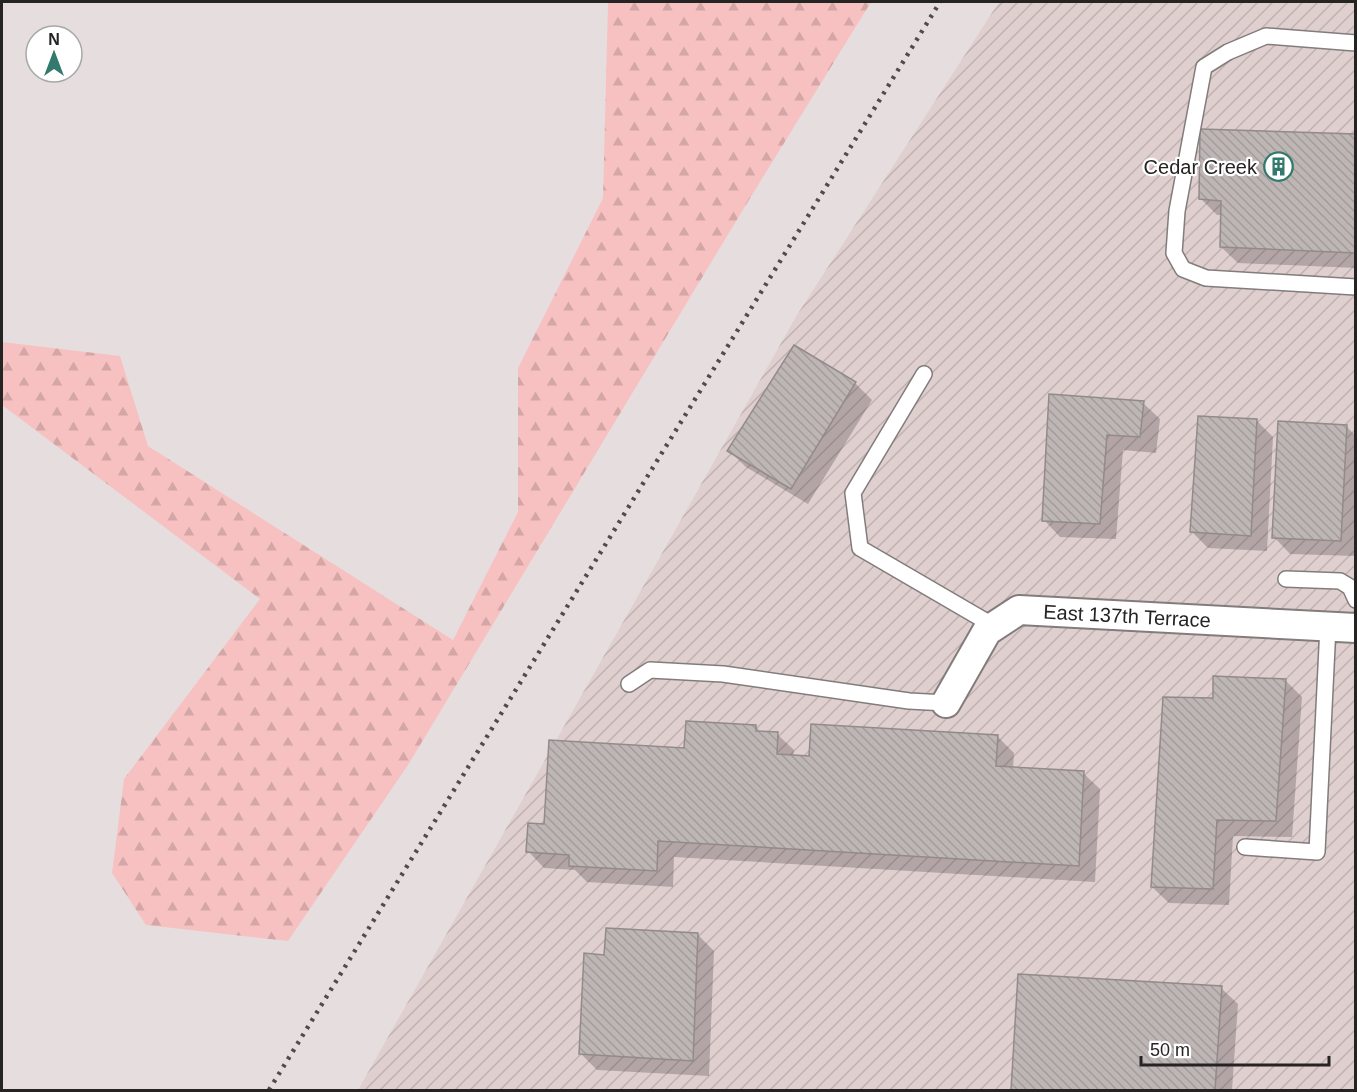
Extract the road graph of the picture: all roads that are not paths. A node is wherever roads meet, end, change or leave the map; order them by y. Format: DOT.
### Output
graph roads {
  1 [pos="1356,43"];
  2 [pos="1356,287"];
  3 [pos="924,374"];
  4 [pos="1286,579"];
  5 [pos="1354,587"];
  6 [pos="994,626"];
  7 [pos="1342,627"];
  8 [pos="629,684"];
  9 [pos="946,703"];
  10 [pos="1245,847"];
  1 -- 2 [label="lane"];
  3 -- 6 [label="lane"];
  4 -- 5 [label="lane"];
  6 -- 7 [label="street, East 137th Terrace"];
  6 -- 9 [label="street, East 137th Terrace"];
  7 -- 10 [label="lane"];
  8 -- 9 [label="lane"];
}
